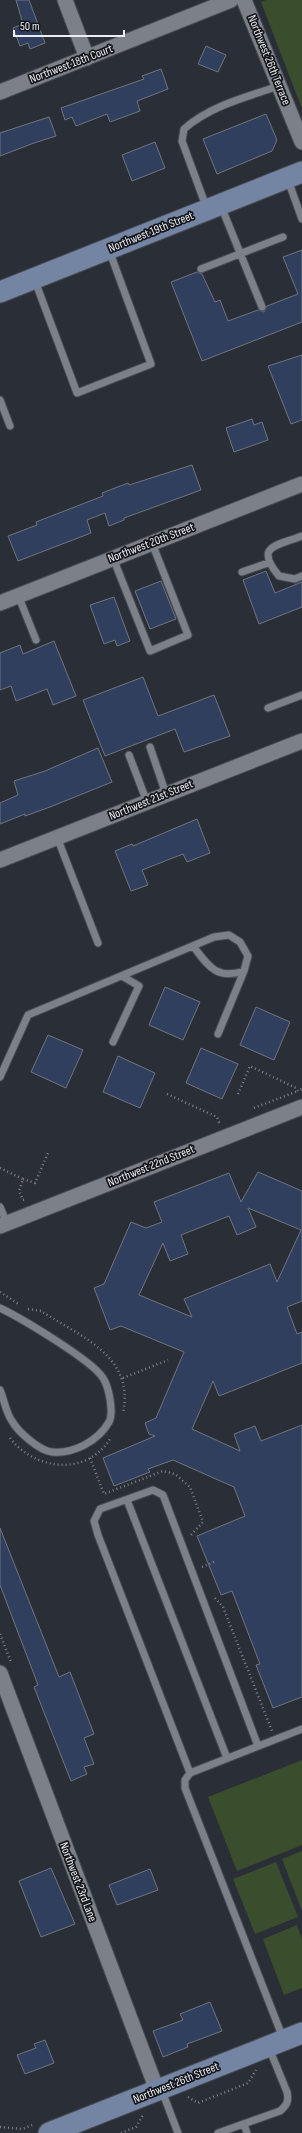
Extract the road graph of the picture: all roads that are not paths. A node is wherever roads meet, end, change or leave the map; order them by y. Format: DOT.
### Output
graph roads {
  1 [pos="65,0"];
  2 [pos="231,0"];
  3 [pos="244,0"];
  4 [pos="87,58"];
  5 [pos="279,86"];
  6 [pos="0,92"];
  7 [pos="302,142"];
  8 [pos="294,175"];
  9 [pos="214,207"];
  10 [pos="302,219"];
  11 [pos="283,238"];
  12 [pos="108,249"];
  13 [pos="240,253"];
  14 [pos="200,269"];
  15 [pos="34,279"];
  16 [pos="0,292"];
  17 [pos="262,307"];
  18 [pos="0,400"];
  19 [pos="10,426"];
  20 [pos="302,484"];
  21 [pos="302,536"];
  22 [pos="152,543"];
  23 [pos="113,558"];
  24 [pos="268,563"];
  25 [pos="242,572"];
  26 [pos="302,576"];
  27 [pos="18,595"];
  28 [pos="0,603"];
  29 [pos="36,640"];
  30 [pos="302,695"];
  31 [pos="268,708"];
  32 [pos="302,741"];
  33 [pos="150,747"];
  34 [pos="129,755"];
  35 [pos="166,794"];
  36 [pos="147,802"];
  37 [pos="57,837"];
  38 [pos="0,860"];
  39 [pos="98,943"];
  40 [pos="193,946"];
  41 [pos="244,971"];
  42 [pos="122,976"];
  43 [pos="218,1034"];
  44 [pos="113,1042"];
  45 [pos="0,1077"];
  46 [pos="302,1107"];
  47 [pos="0,1207"];
  48 [pos="4,1224"];
  49 [pos="0,1308"];
  50 [pos="0,1390"];
  51 [pos="127,1500"];
  52 [pos="6,1669"];
  53 [pos="302,1729"];
  54 [pos="258,1746"];
  55 [pos="227,1758"];
  56 [pos="190,1773"];
  57 [pos="282,2045"];
  58 [pos="161,2094"];
  59 [pos="244,2124"];
  60 [pos="49,2133"];
  61 [pos="178,2133"];
  62 [pos="218,2133"];
  63 [pos="247,2133"];
  1 -- 4 [label="street"];
  2 -- 4 [label="street, Northwest 18th Court"];
  3 -- 5 [label="street, Northwest 26th Terrace"];
  4 -- 6 [label="street, Northwest 18th Court"];
  5 -- 7 [label="street, Northwest 26th Terrace"];
  5 -- 9 [label="lane"];
  8 -- 9 [label="street, Northwest 19th Street"];
  8 -- 10 [label="lane"];
  9 -- 12 [label="street, Northwest 19th Street"];
  9 -- 13 [label="lane"];
  11 -- 13 [label="lane"];
  12 -- 15 [label="street, Northwest 19th Street"];
  12 -- 15 [label="lane"];
  13 -- 14 [label="lane"];
  13 -- 17 [label="lane"];
  15 -- 16 [label="street, Northwest 19th Street"];
  18 -- 19 [label="lane"];
  20 -- 22 [label="street, Northwest 20th Street"];
  21 -- 24 [label="lane"];
  22 -- 23 [label="street, Northwest 20th Street"];
  22 -- 23 [label="lane"];
  23 -- 27 [label="street, Northwest 20th Street"];
  24 -- 25 [label="lane"];
  24 -- 26 [label="lane"];
  27 -- 28 [label="street, Northwest 20th Street"];
  27 -- 29 [label="lane"];
  30 -- 31 [label="lane"];
  32 -- 35 [label="street, Northwest 21st Street"];
  33 -- 35 [label="lane"];
  34 -- 36 [label="lane"];
  35 -- 36 [label="street, Northwest 21st Street"];
  36 -- 37 [label="street, Northwest 21st Street"];
  37 -- 38 [label="street, Northwest 21st Street"];
  37 -- 39 [label="lane"];
  40 -- 41 [label="lane"];
  40 -- 41 [label="lane"];
  40 -- 42 [label="lane"];
  41 -- 43 [label="lane"];
  42 -- 44 [label="lane"];
  42 -- 45 [label="lane"];
  46 -- 48 [label="street, Northwest 22nd Street"];
  47 -- 48 [label="lane"];
  49 -- 50 [label="lane"];
  51 -- 54 [label="lane"];
  51 -- 55 [label="lane"];
  51 -- 56 [label="lane"];
  52 -- 58 [label="street, Northwest 23rd Lane"];
  53 -- 54 [label="lane"];
  54 -- 55 [label="lane"];
  55 -- 56 [label="lane"];
  56 -- 57 [label="lane"];
  57 -- 58 [label="street, Northwest 26th Street"];
  57 -- 59 [label="lane"];
  58 -- 60 [label="street, Northwest 26th Street"];
  58 -- 61 [label="lane"];
  59 -- 62 [label="lane"];
  59 -- 63 [label="lane"];
}
